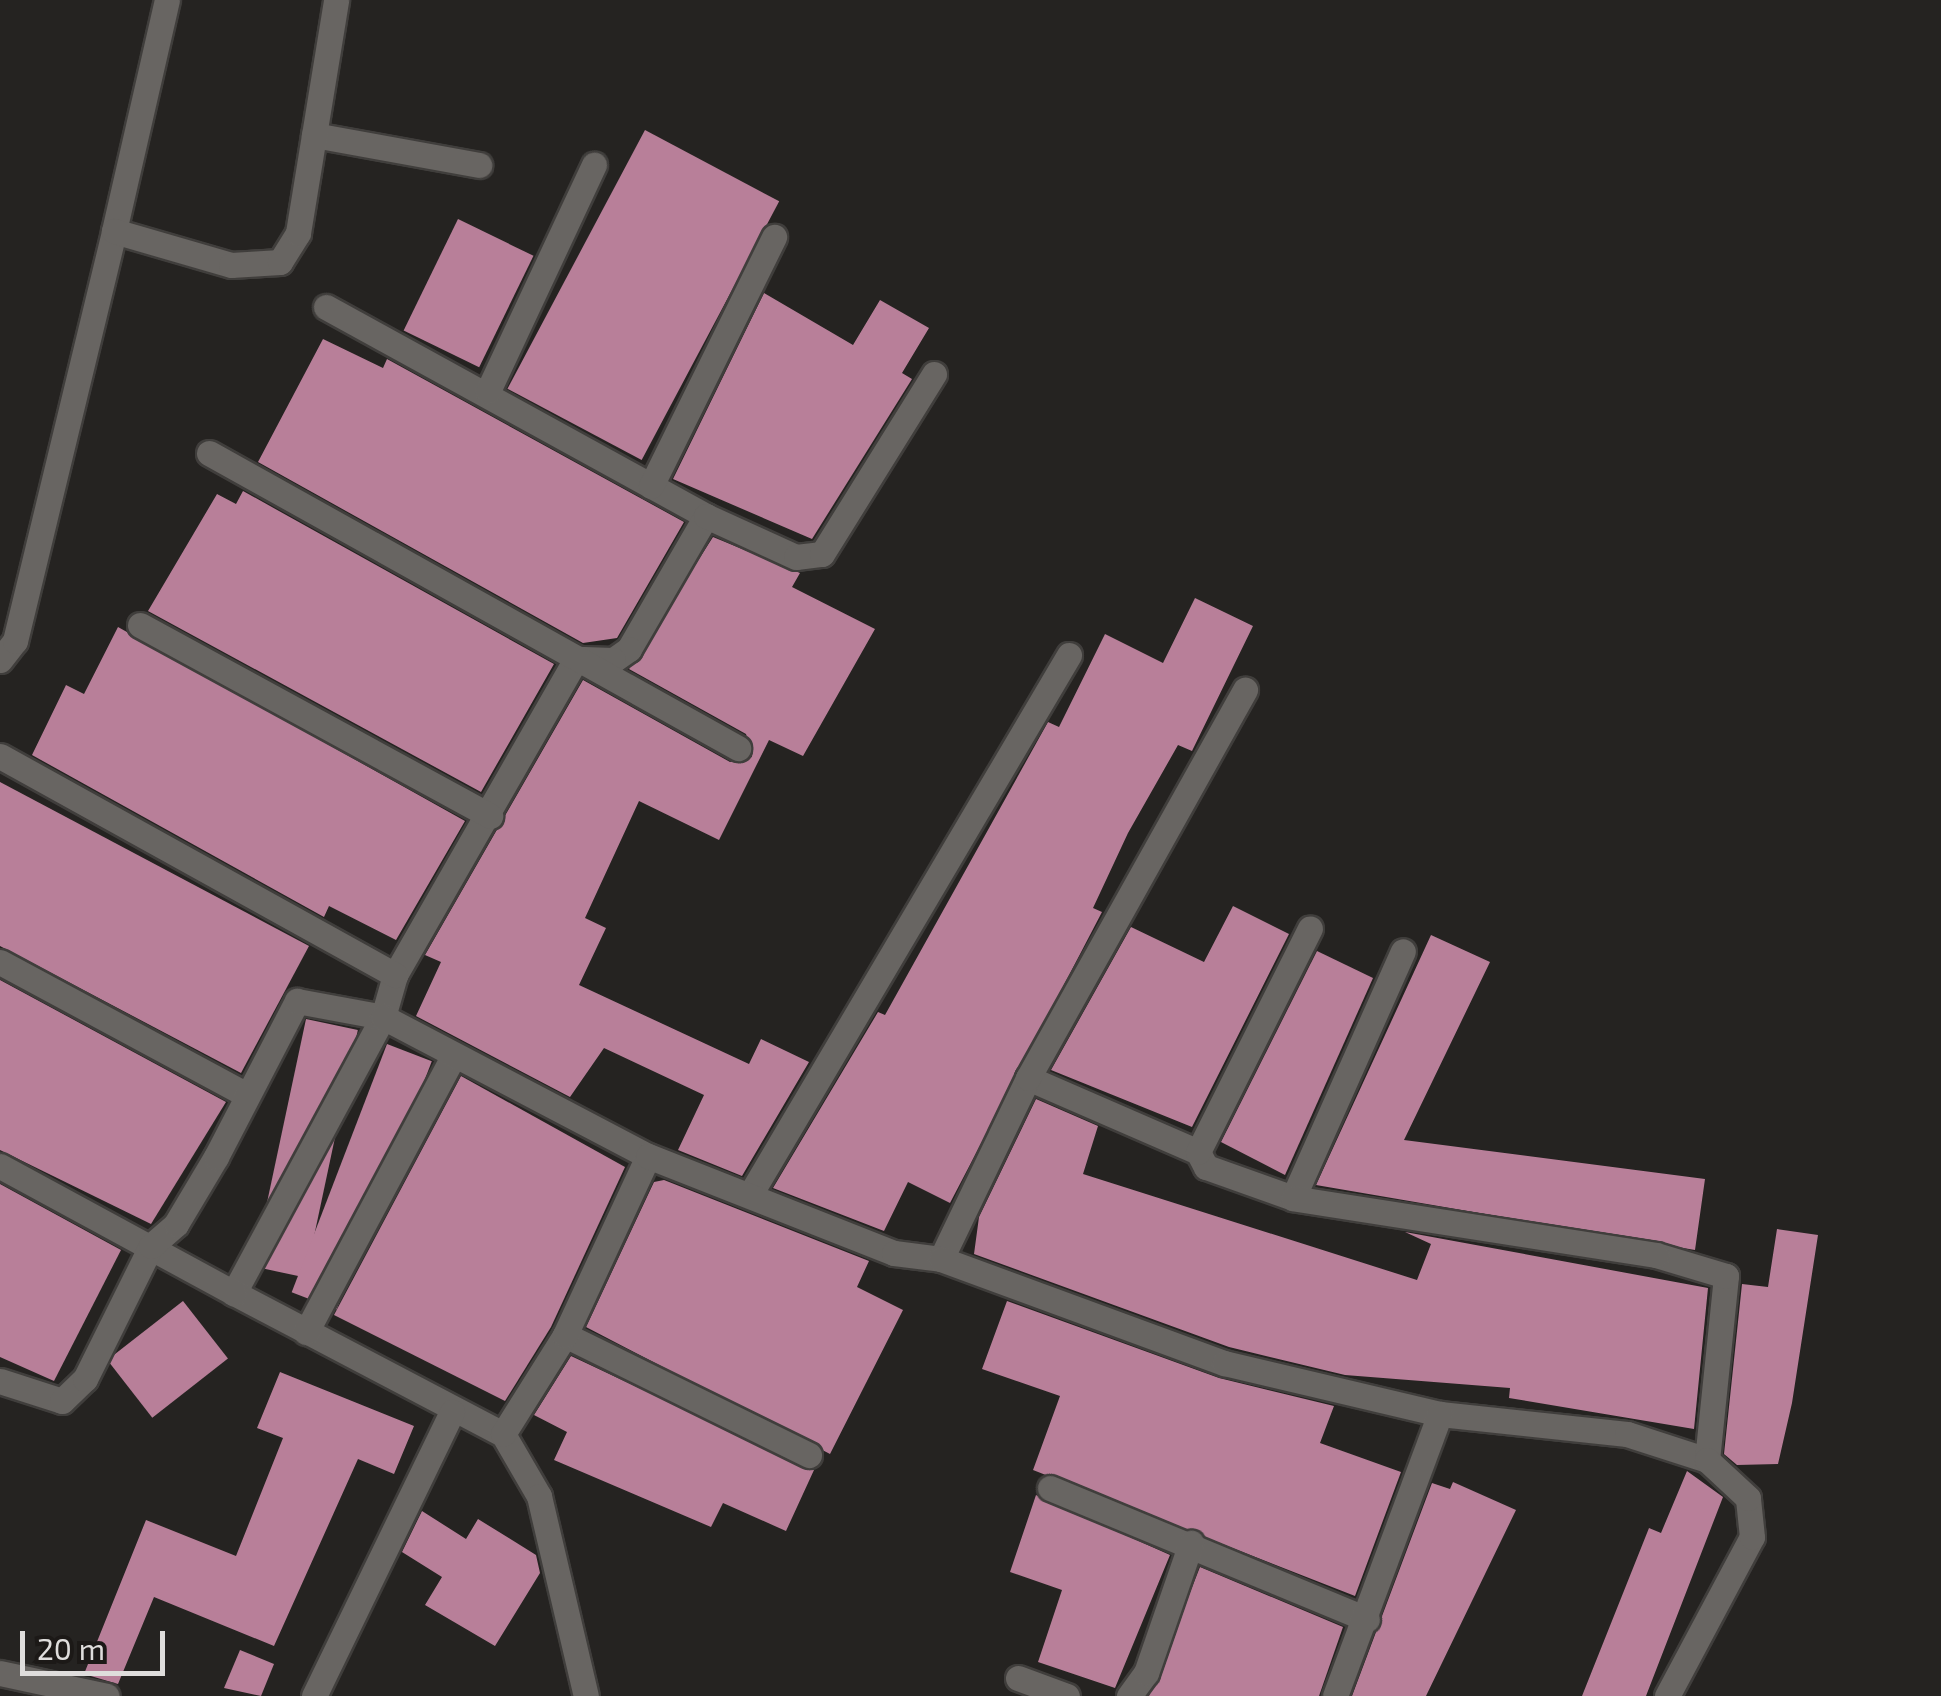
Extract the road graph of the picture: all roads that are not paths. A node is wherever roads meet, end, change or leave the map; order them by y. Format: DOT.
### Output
graph roads {
  1 [pos="167,0"];
  2 [pos="336,0"];
  3 [pos="314,135"];
  4 [pos="479,166"];
  5 [pos="594,166"];
  6 [pos="114,231"];
  7 [pos="774,237"];
  8 [pos="326,308"];
  9 [pos="934,374"];
  10 [pos="488,391"];
  11 [pos="210,453"];
  12 [pos="651,486"];
  13 [pos="706,516"];
  14 [pos="140,625"];
  15 [pos="1069,655"];
  16 [pos="576,659"];
  17 [pos="0,660"];
  18 [pos="1245,689"];
  19 [pos="738,748"];
  20 [pos="0,756"];
  21 [pos="490,816"];
  22 [pos="1310,928"];
  23 [pos="1403,951"];
  24 [pos="0,962"];
  25 [pos="394,976"];
  26 [pos="383,1017"];
  27 [pos="453,1058"];
  28 [pos="1028,1078"];
  29 [pos="247,1094"];
  30 [pos="1198,1152"];
  31 [pos="648,1156"];
  32 [pos="0,1166"];
  33 [pos="750,1193"];
  34 [pos="1293,1198"];
  35 [pos="151,1246"];
  36 [pos="941,1259"];
  37 [pos="234,1293"];
  38 [pos="306,1332"];
  39 [pos="565,1335"];
  40 [pos="0,1381"];
  41 [pos="452,1412"];
  42 [pos="1440,1414"];
  43 [pos="503,1434"];
  44 [pos="808,1455"];
  45 [pos="1707,1460"];
  46 [pos="1050,1488"];
  47 [pos="1191,1543"];
  48 [pos="1368,1619"];
  49 [pos="0,1673"];
  50 [pos="1018,1678"];
  51 [pos="107,1696"];
  52 [pos="314,1696"];
  53 [pos="586,1696"];
  54 [pos="1067,1696"];
  55 [pos="1129,1696"];
  56 [pos="1334,1696"];
  57 [pos="1668,1696"];
  1 -- 6 [label="street"];
  2 -- 3 [label="street"];
  3 -- 4 [label="street"];
  3 -- 6 [label="street"];
  5 -- 10 [label="street"];
  6 -- 17 [label="street"];
  7 -- 12 [label="street"];
  8 -- 10 [label="street"];
  9 -- 13 [label="street"];
  10 -- 12 [label="street"];
  11 -- 16 [label="street"];
  12 -- 13 [label="street"];
  13 -- 16 [label="street"];
  14 -- 21 [label="street"];
  15 -- 33 [label="street"];
  16 -- 19 [label="street"];
  16 -- 21 [label="street"];
  18 -- 28 [label="street"];
  20 -- 25 [label="street"];
  21 -- 25 [label="street"];
  22 -- 30 [label="street"];
  23 -- 34 [label="street"];
  24 -- 29 [label="street"];
  25 -- 26 [label="street"];
  26 -- 27 [label="street"];
  26 -- 29 [label="street"];
  26 -- 37 [label="street"];
  27 -- 31 [label="street"];
  27 -- 38 [label="street"];
  28 -- 30 [label="street"];
  28 -- 36 [label="street"];
  29 -- 35 [label="street"];
  30 -- 34 [label="street"];
  31 -- 33 [label="street"];
  31 -- 39 [label="street"];
  32 -- 35 [label="street"];
  33 -- 36 [label="street"];
  34 -- 45 [label="street"];
  35 -- 37 [label="street"];
  35 -- 40 [label="street"];
  36 -- 42 [label="street"];
  37 -- 38 [label="street"];
  38 -- 41 [label="street"];
  39 -- 43 [label="street"];
  39 -- 44 [label="street"];
  41 -- 43 [label="street"];
  41 -- 52 [label="street"];
  42 -- 45 [label="street"];
  42 -- 48 [label="street"];
  43 -- 53 [label="street"];
  45 -- 57 [label="street"];
  46 -- 47 [label="street"];
  47 -- 48 [label="street"];
  47 -- 55 [label="street"];
  48 -- 56 [label="street"];
  49 -- 51 [label="street"];
  50 -- 54 [label="street"];
}
